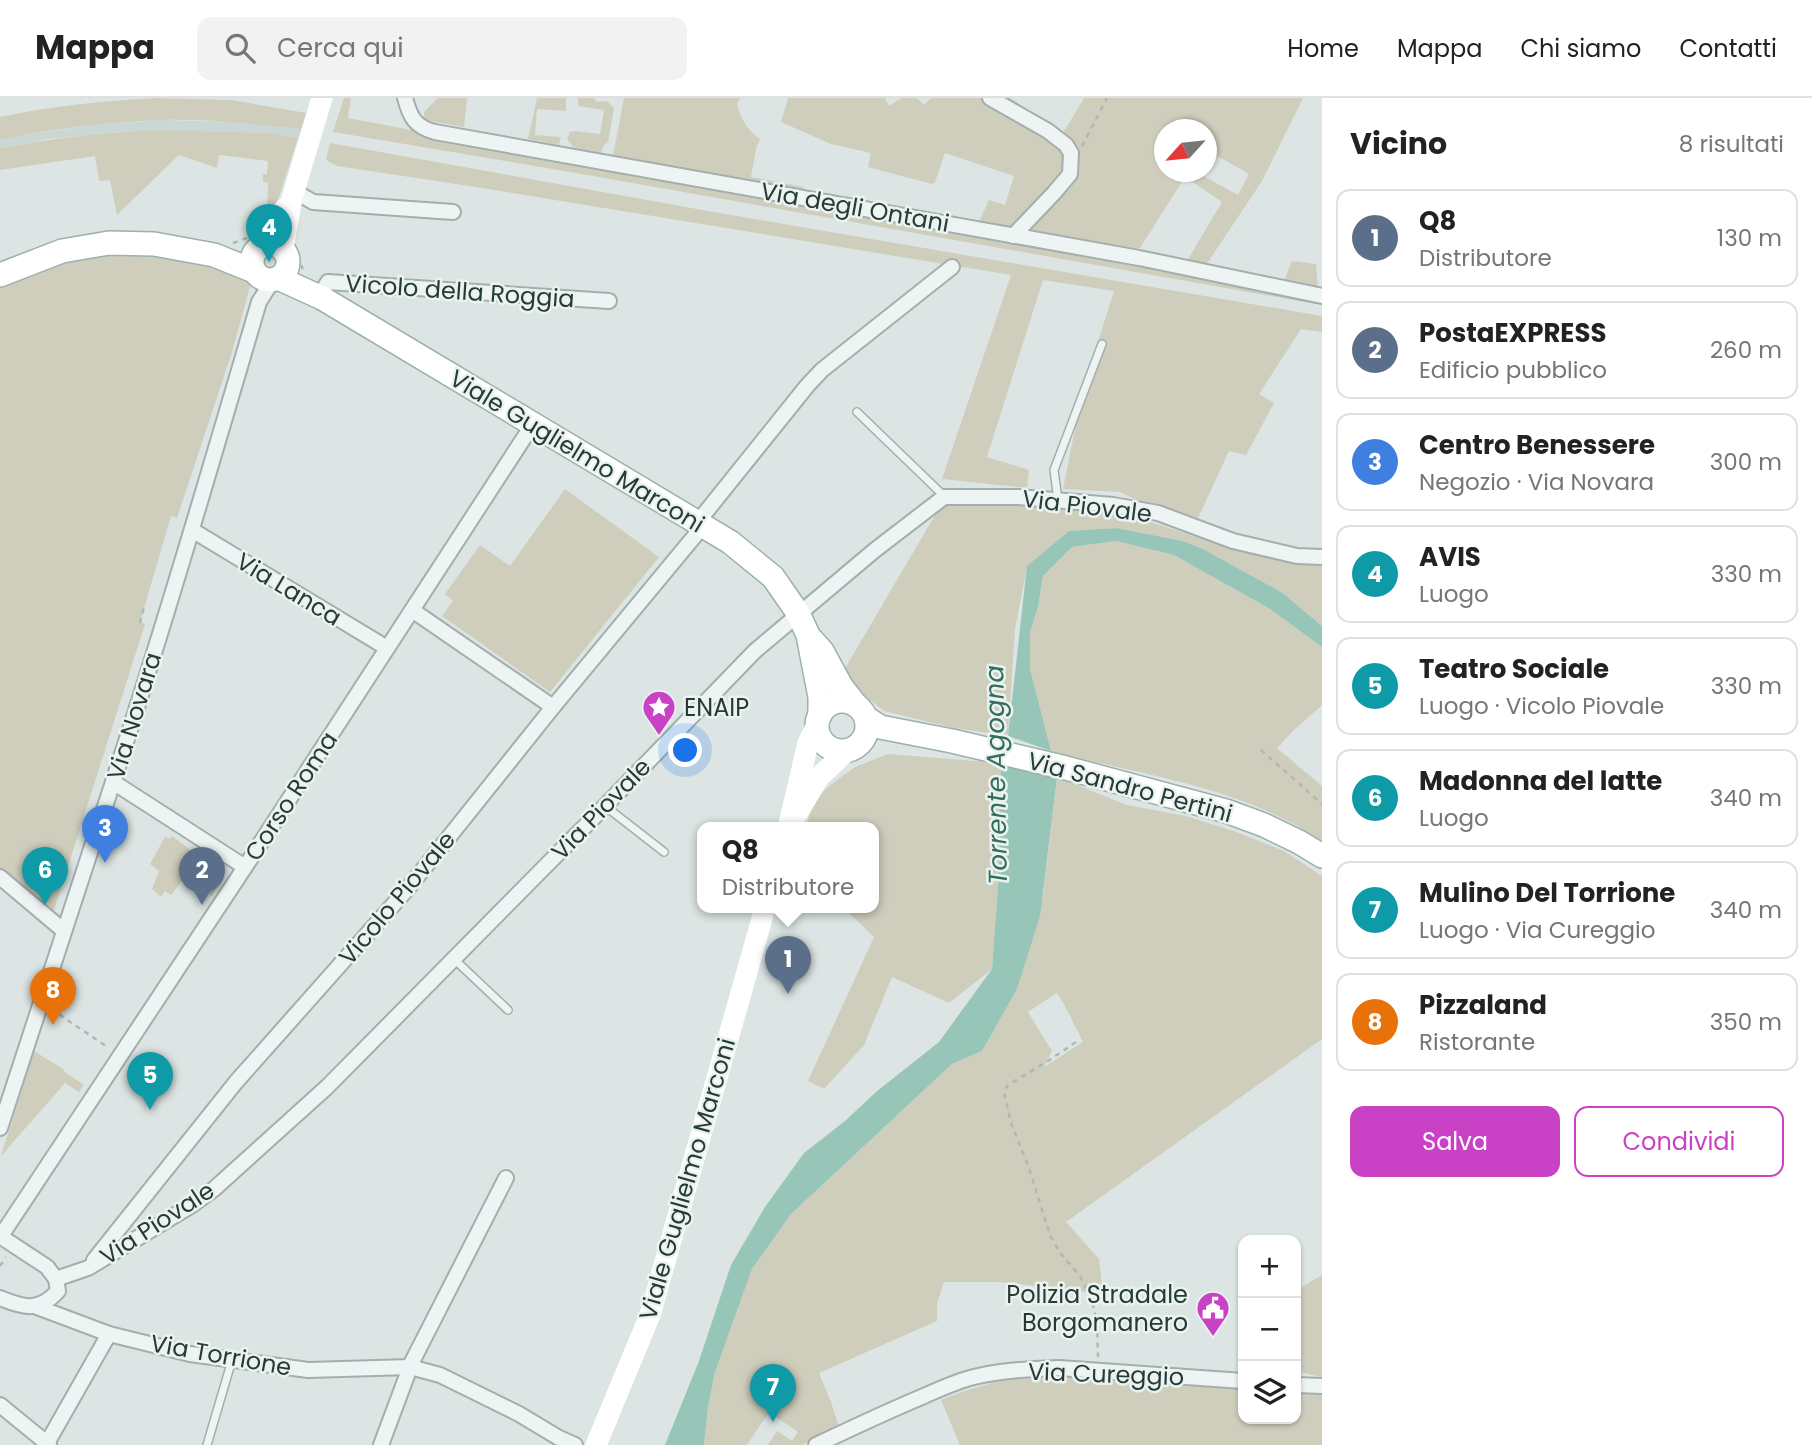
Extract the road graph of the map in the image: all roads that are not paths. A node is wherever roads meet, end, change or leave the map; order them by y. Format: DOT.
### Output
graph roads {
  1 [pos="322,98"];
  2 [pos="405,98"];
  3 [pos="990,98"];
  4 [pos="293,195"];
  5 [pos="453,212"];
  6 [pos="1013,236"];
  7 [pos="267,261"];
  8 [pos="952,267"];
  9 [pos="0,275"];
  10 [pos="318,296"];
  11 [pos="1322,296"];
  12 [pos="609,301"];
  13 [pos="1102,344"];
  14 [pos="857,412"];
  15 [pos="533,424"];
  16 [pos="944,497"];
  17 [pos="1058,500"];
  18 [pos="700,524"];
  19 [pos="192,530"];
  20 [pos="1322,558"];
  21 [pos="412,610"];
  22 [pos="798,613"];
  23 [pos="808,635"];
  24 [pos="387,648"];
  25 [pos="553,707"];
  26 [pos="819,719"];
  27 [pos="858,728"];
  28 [pos="113,782"];
  29 [pos="605,806"];
  30 [pos="789,822"];
  31 [pos="792,822"];
  32 [pos="664,852"];
  33 [pos="1322,856"];
  34 [pos="245,867"];
  35 [pos="0,877"];
  36 [pos="764,913"];
  37 [pos="64,931"];
  38 [pos="454,959"];
  39 [pos="508,1010"];
  40 [pos="0,1128"];
  41 [pos="506,1178"];
  42 [pos="1,1236"];
  43 [pos="88,1268"];
  44 [pos="56,1279"];
  45 [pos="0,1298"];
  46 [pos="37,1307"];
  47 [pos="109,1334"];
  48 [pos="232,1360"];
  49 [pos="410,1367"];
  50 [pos="1238,1381"];
  51 [pos="1301,1385"];
  52 [pos="1322,1386"];
  53 [pos="0,1405"];
  54 [pos="842,1438"];
  55 [pos="47,1445"];
  56 [pos="207,1445"];
  57 [pos="381,1445"];
  58 [pos="575,1445"];
  59 [pos="596,1445"];
  60 [pos="816,1445"];
  1 -- 4 [label="main road, Via Novara"];
  2 -- 6 [label="street, Via degli Ontani"];
  3 -- 6 [label="street"];
  4 -- 5 [label="street"];
  4 -- 7 [label="main road, Via Novara"];
  6 -- 11 [label="street, Via degli Ontani"];
  7 -- 9 [label="main road, Viale Guglielmo Marconi"];
  7 -- 10 [label="main road, Viale Guglielmo Marconi"];
  7 -- 19 [label="street, Via Novara"];
  8 -- 18 [label="street, Vicolo Piovale"];
  10 -- 12 [label="street, Vicolo della Roggia"];
  10 -- 15 [label="main road, Viale Guglielmo Marconi"];
  13 -- 17 [label="lane"];
  14 -- 16 [label="lane"];
  15 -- 18 [label="main road, Viale Guglielmo Marconi"];
  15 -- 21 [label="street, Corso Roma"];
  16 -- 17 [label="street, Via Piovale"];
  16 -- 22 [label="street, Via Piovale"];
  17 -- 20 [label="street, Via Piovale"];
  18 -- 22 [label="main road, Viale Guglielmo Marconi"];
  18 -- 25 [label="street, Vicolo Piovale"];
  19 -- 24 [label="street, Via Lanca"];
  19 -- 28 [label="street, Via Novara"];
  21 -- 24 [label="street, Corso Roma"];
  21 -- 25 [label="street"];
  22 -- 23 [label="main road, Viale Guglielmo Marconi"];
  22 -- 29 [label="street, Via Piovale"];
  23 -- 26 [label="main road, Viale Guglielmo Marconi"];
  23 -- 27 [label="main road, Viale Guglielmo Marconi"];
  24 -- 34 [label="street, Corso Roma"];
  25 -- 43 [label="street, Vicolo Piovale"];
  26 -- 27 [label="main road"];
  26 -- 27 [label="main road"];
  26 -- 30 [label="main road, Viale Guglielmo Marconi"];
  27 -- 31 [label="main road, Viale Guglielmo Marconi"];
  27 -- 33 [label="main road, Via Sandro Pertini"];
  28 -- 34 [label="street"];
  28 -- 37 [label="street, Via Novara"];
  29 -- 32 [label="lane"];
  29 -- 38 [label="street, Via Piovale"];
  34 -- 42 [label="street, Corso Roma"];
  35 -- 37 [label="street"];
  36 -- 59 [label="main road, Viale Guglielmo Marconi"];
  37 -- 40 [label="street, Via Novara"];
  38 -- 39 [label="lane"];
  38 -- 43 [label="street, Via Piovale"];
  41 -- 49 [label="street"];
  42 -- 44 [label="street"];
  43 -- 44 [label="street, Via Piovale"];
  44 -- 46 [label="street"];
  45 -- 46 [label="street, Via Torrione"];
  46 -- 47 [label="street, Via Torrione"];
  47 -- 48 [label="street, Via Torrione"];
  47 -- 55 [label="street"];
  48 -- 49 [label="street, Via Torrione"];
  48 -- 56 [label="lane"];
  49 -- 57 [label="street"];
  49 -- 58 [label="street, Via Torrione"];
  50 -- 54 [label="street, Via Cureggio"];
  51 -- 52 [label="street"];
  53 -- 55 [label="street"];
  54 -- 60 [label="street, Via Cureggio"];
}
